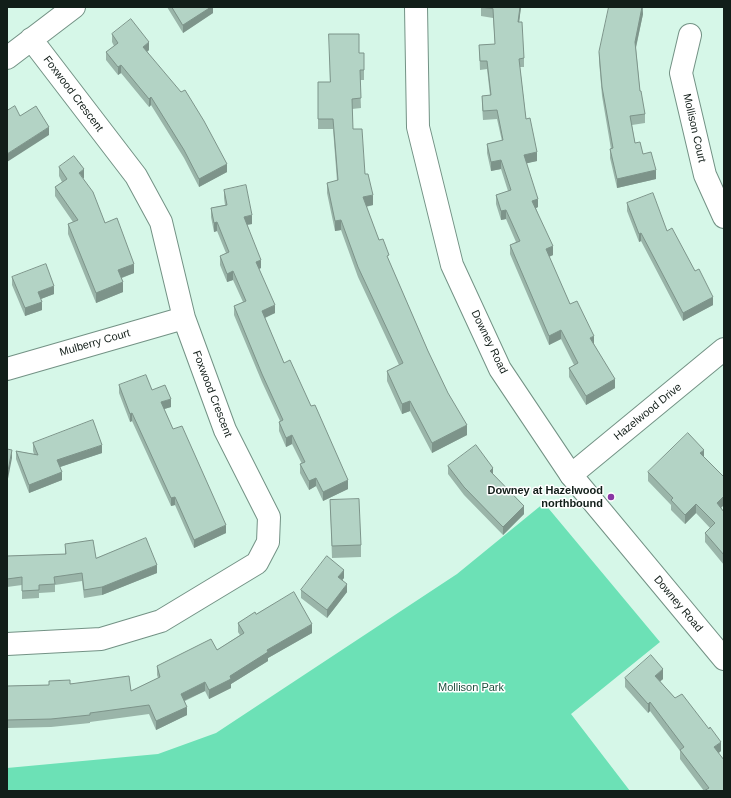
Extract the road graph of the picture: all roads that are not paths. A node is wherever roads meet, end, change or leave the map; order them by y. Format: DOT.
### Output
graph roads {
  1 [pos="74,7"];
  2 [pos="416,7"];
  3 [pos="690,35"];
  4 [pos="31,39"];
  5 [pos="7,58"];
  6 [pos="724,217"];
  7 [pos="184,318"];
  8 [pos="724,349"];
  9 [pos="7,369"];
  10 [pos="571,475"];
  11 [pos="7,644"];
  12 [pos="724,659"];
  1 -- 4 [label="street"];
  2 -- 10 [label="street, Downey Road"];
  3 -- 6 [label="street, Mollison Court"];
  4 -- 5 [label="street"];
  4 -- 7 [label="street, Foxwood Crescent"];
  7 -- 9 [label="street, Mulberry Court"];
  7 -- 11 [label="street, Foxwood Crescent"];
  8 -- 10 [label="street, Hazelwood Drive"];
  10 -- 12 [label="street, Downey Road"];
}
